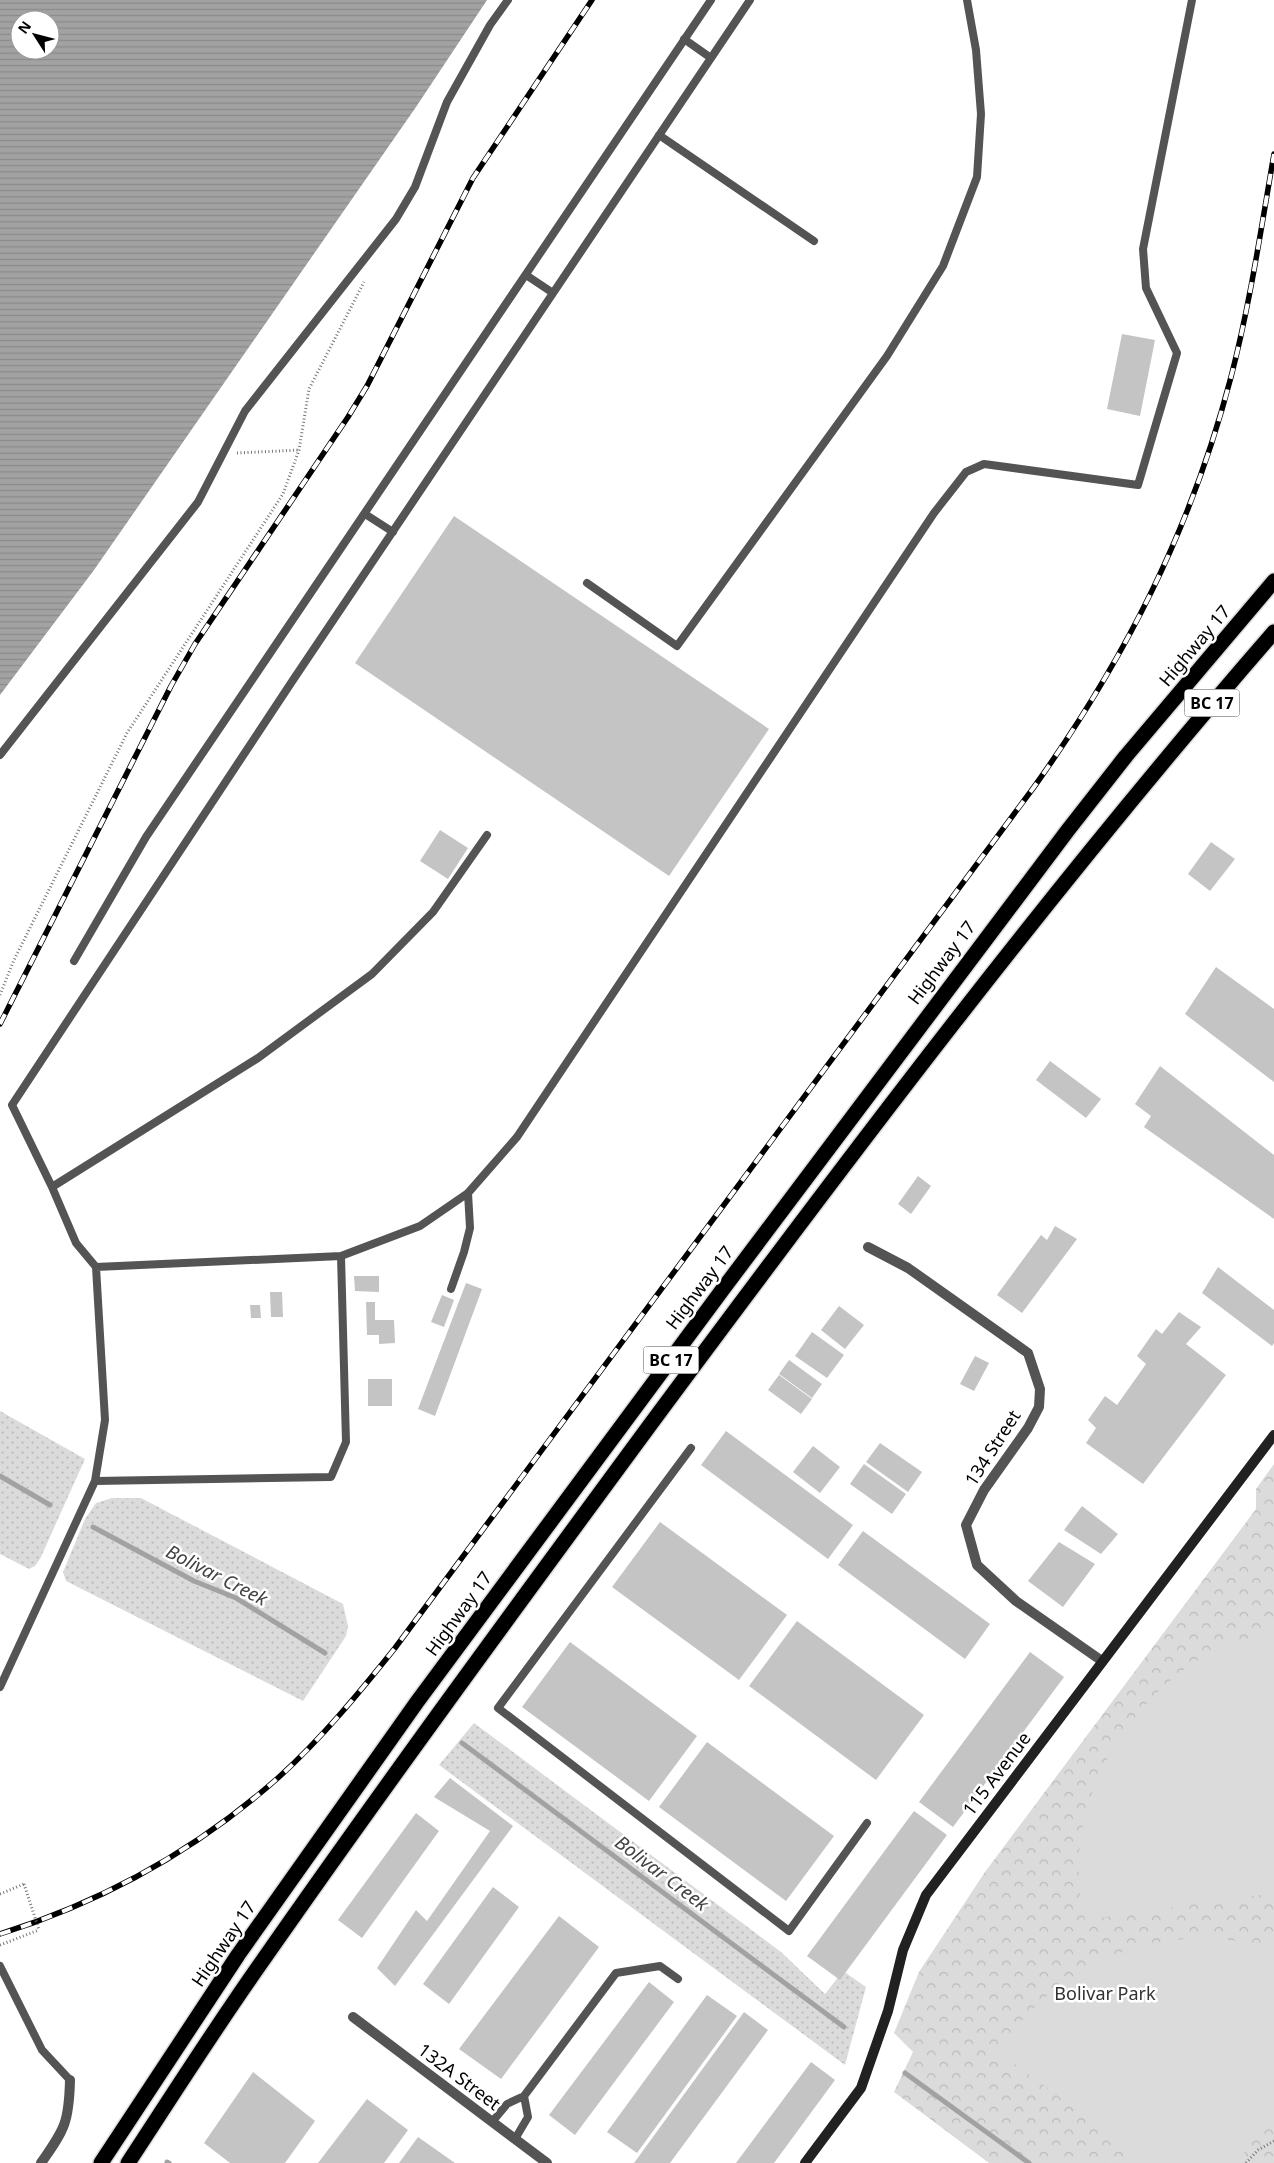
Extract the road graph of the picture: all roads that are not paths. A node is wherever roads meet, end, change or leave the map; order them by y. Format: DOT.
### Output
graph roads {
  1 [pos="508,0"];
  2 [pos="711,0"];
  3 [pos="750,0"];
  4 [pos="967,0"];
  5 [pos="1192,0"];
  6 [pos="684,40"];
  7 [pos="711,58"];
  8 [pos="659,135"];
  9 [pos="814,241"];
  10 [pos="526,275"];
  11 [pos="553,293"];
  12 [pos="365,514"];
  13 [pos="393,532"];
  14 [pos="1274,581"];
  15 [pos="587,583"];
  16 [pos="1274,632"];
  17 [pos="0,755"];
  18 [pos="487,834"];
  19 [pos="74,961"];
  20 [pos="52,1187"];
  21 [pos="468,1193"];
  22 [pos="868,1247"];
  23 [pos="341,1256"];
  24 [pos="96,1267"];
  25 [pos="451,1289"];
  26 [pos="1274,1435"];
  27 [pos="691,1448"];
  28 [pos="95,1481"];
  29 [pos="1102,1661"];
  30 [pos="0,1687"];
  31 [pos="867,1823"];
  32 [pos="0,1966"];
  33 [pos="678,1979"];
  34 [pos="352,2017"];
  35 [pos="70,2080"];
  36 [pos="524,2096"];
  37 [pos="492,2122"];
  38 [pos="515,2139"];
  39 [pos="40,2163"];
  40 [pos="101,2163"];
  41 [pos="128,2163"];
  42 [pos="547,2163"];
  43 [pos="805,2163"];
  1 -- 17 [label="lane"];
  2 -- 6 [label="lane"];
  3 -- 7 [label="lane"];
  4 -- 15 [label="lane"];
  5 -- 21 [label="lane"];
  6 -- 7 [label="lane"];
  6 -- 10 [label="lane"];
  7 -- 8 [label="lane"];
  8 -- 9 [label="lane"];
  8 -- 11 [label="lane"];
  10 -- 11 [label="lane"];
  10 -- 12 [label="lane"];
  11 -- 13 [label="lane"];
  12 -- 13 [label="lane"];
  12 -- 19 [label="lane"];
  13 -- 20 [label="lane"];
  14 -- 40 [label="highway, Highway 17 / BC 17"];
  16 -- 41 [label="highway, BC 17"];
  18 -- 20 [label="lane"];
  20 -- 24 [label="lane"];
  21 -- 23 [label="lane"];
  21 -- 25 [label="lane"];
  22 -- 29 [label="street, 134 Street"];
  23 -- 24 [label="lane"];
  23 -- 28 [label="lane"];
  24 -- 28 [label="lane"];
  26 -- 29 [label="street, 115 Avenue"];
  27 -- 31 [label="lane"];
  28 -- 30 [label="lane"];
  29 -- 43 [label="street, 115 Avenue"];
  32 -- 35 [label="lane"];
  33 -- 36 [label="lane"];
  34 -- 37 [label="street, 132A Street"];
  35 -- 39 [label="street"];
  36 -- 37 [label="lane"];
  36 -- 38 [label="lane"];
  37 -- 38 [label="street, 132A Street"];
  38 -- 42 [label="street, 132A Street"];
}
